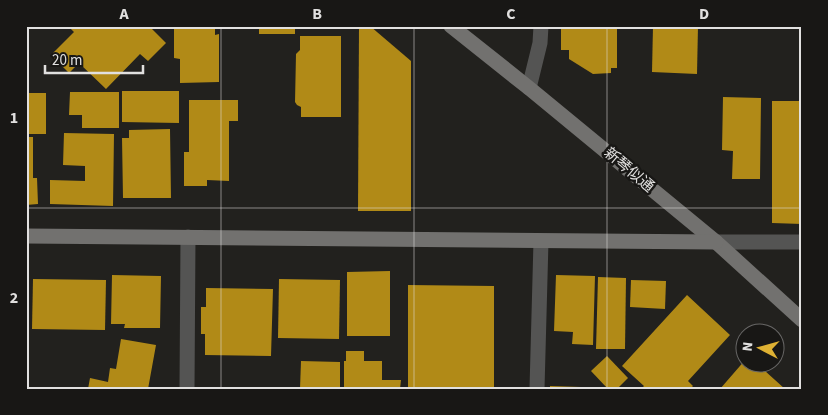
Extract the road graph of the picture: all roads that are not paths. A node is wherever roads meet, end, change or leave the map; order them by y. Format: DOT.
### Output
graph roads {
  1 [pos="451,26"];
  2 [pos="541,26"];
  3 [pos="529,88"];
  4 [pos="26,236"];
  5 [pos="188,237"];
  6 [pos="541,241"];
  7 [pos="716,242"];
  8 [pos="802,242"];
  9 [pos="802,320"];
  10 [pos="187,389"];
  11 [pos="537,389"];
  1 -- 3 [label="street, 新琴似通"];
  2 -- 3 [label="street"];
  3 -- 7 [label="street, 新琴似通"];
  4 -- 5 [label="street"];
  5 -- 6 [label="street"];
  5 -- 10 [label="street"];
  6 -- 7 [label="street"];
  6 -- 11 [label="street"];
  7 -- 8 [label="street"];
  7 -- 9 [label="street, 新琴似通"];
}
